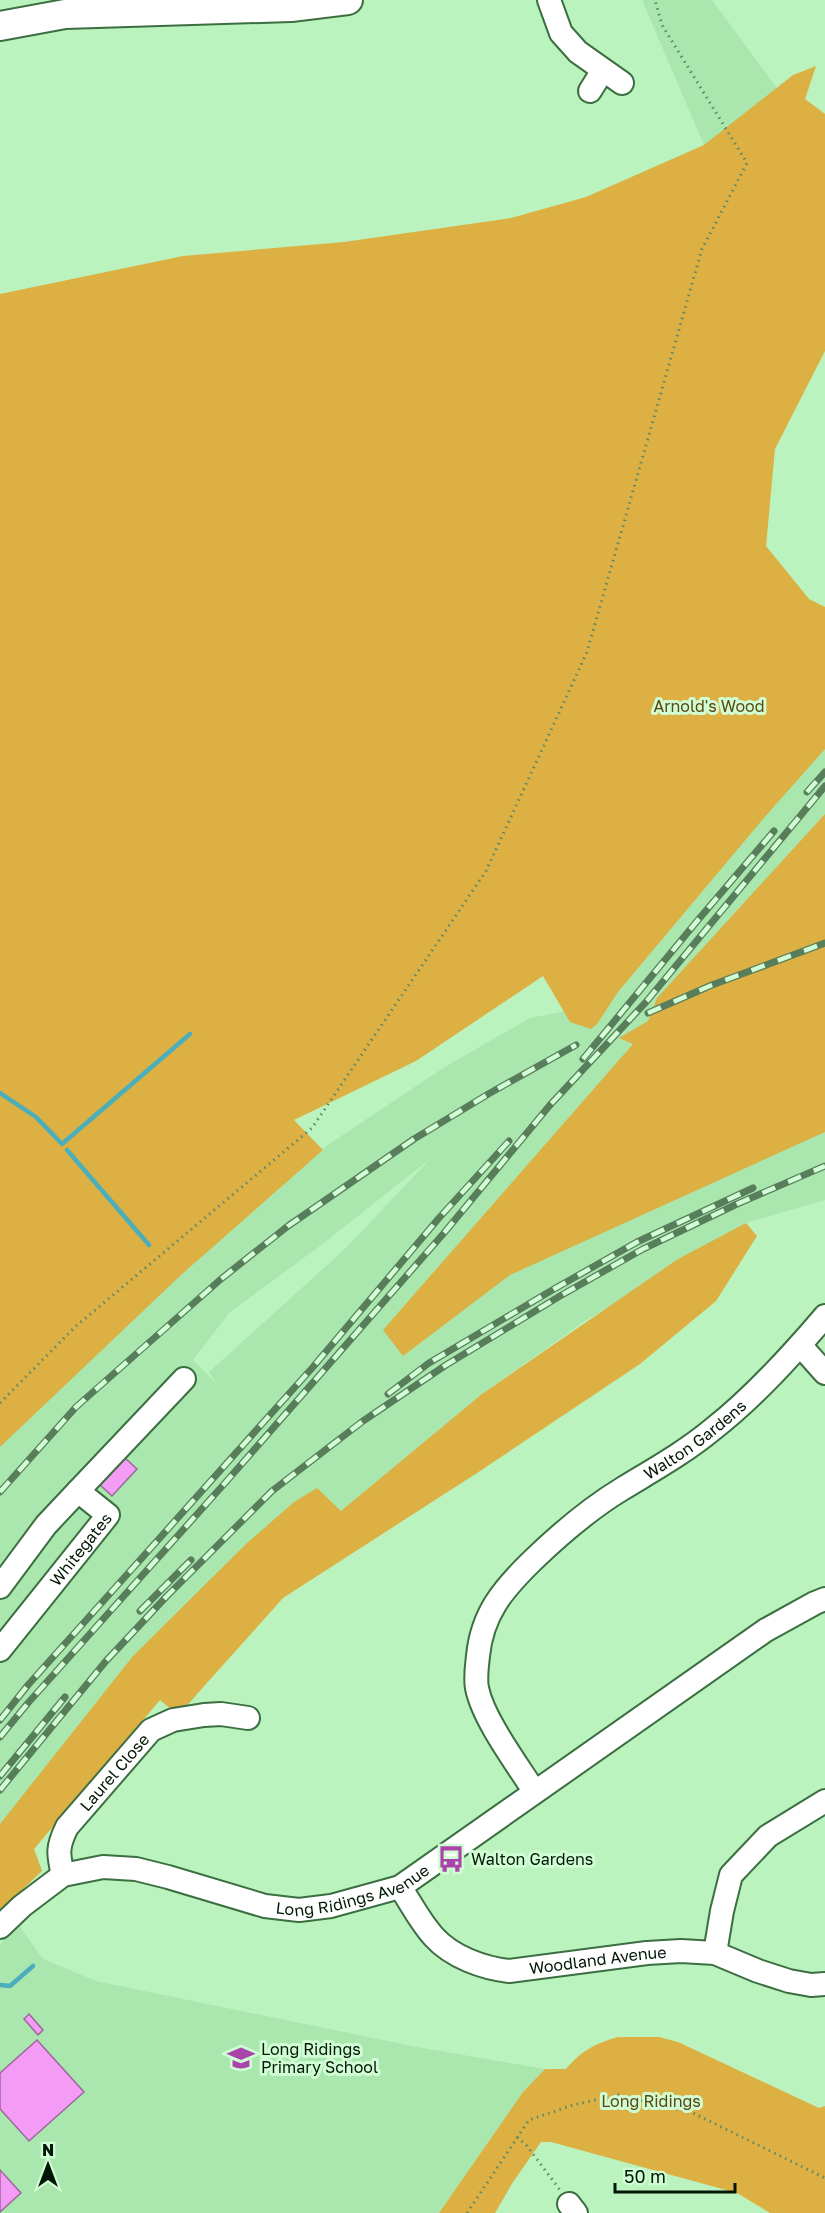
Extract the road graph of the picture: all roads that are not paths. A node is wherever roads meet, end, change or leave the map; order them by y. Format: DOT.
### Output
graph roads {
  1 [pos="348,0"];
  2 [pos="549,0"];
  3 [pos="0,26"];
  4 [pos="590,91"];
  5 [pos="825,1316"];
  6 [pos="800,1345"];
  7 [pos="825,1372"];
  8 [pos="184,1379"];
  9 [pos="78,1491"];
  10 [pos="0,1587"];
  11 [pos="825,1599"];
  12 [pos="0,1650"];
  13 [pos="248,1718"];
  14 [pos="534,1791"];
  15 [pos="825,1801"];
  16 [pos="63,1875"];
  17 [pos="400,1887"];
  18 [pos="0,1927"];
  19 [pos="715,1953"];
  20 [pos="825,1983"];
  1 -- 3 [label="main road"];
  2 -- 4 [label="street"];
  5 -- 6 [label="street, Walton Gardens"];
  6 -- 7 [label="street"];
  6 -- 14 [label="street, Walton Gardens"];
  8 -- 9 [label="street, Whitegates"];
  9 -- 10 [label="street"];
  9 -- 12 [label="street, Whitegates"];
  11 -- 14 [label="street, Long Ridings Avenue"];
  13 -- 16 [label="street, Laurel Close"];
  14 -- 17 [label="street, Long Ridings Avenue"];
  15 -- 19 [label="street"];
  16 -- 17 [label="street, Long Ridings Avenue"];
  16 -- 18 [label="street, Long Ridings Avenue"];
  17 -- 19 [label="street, Woodland Avenue"];
  19 -- 20 [label="street, Woodland Avenue"];
}
